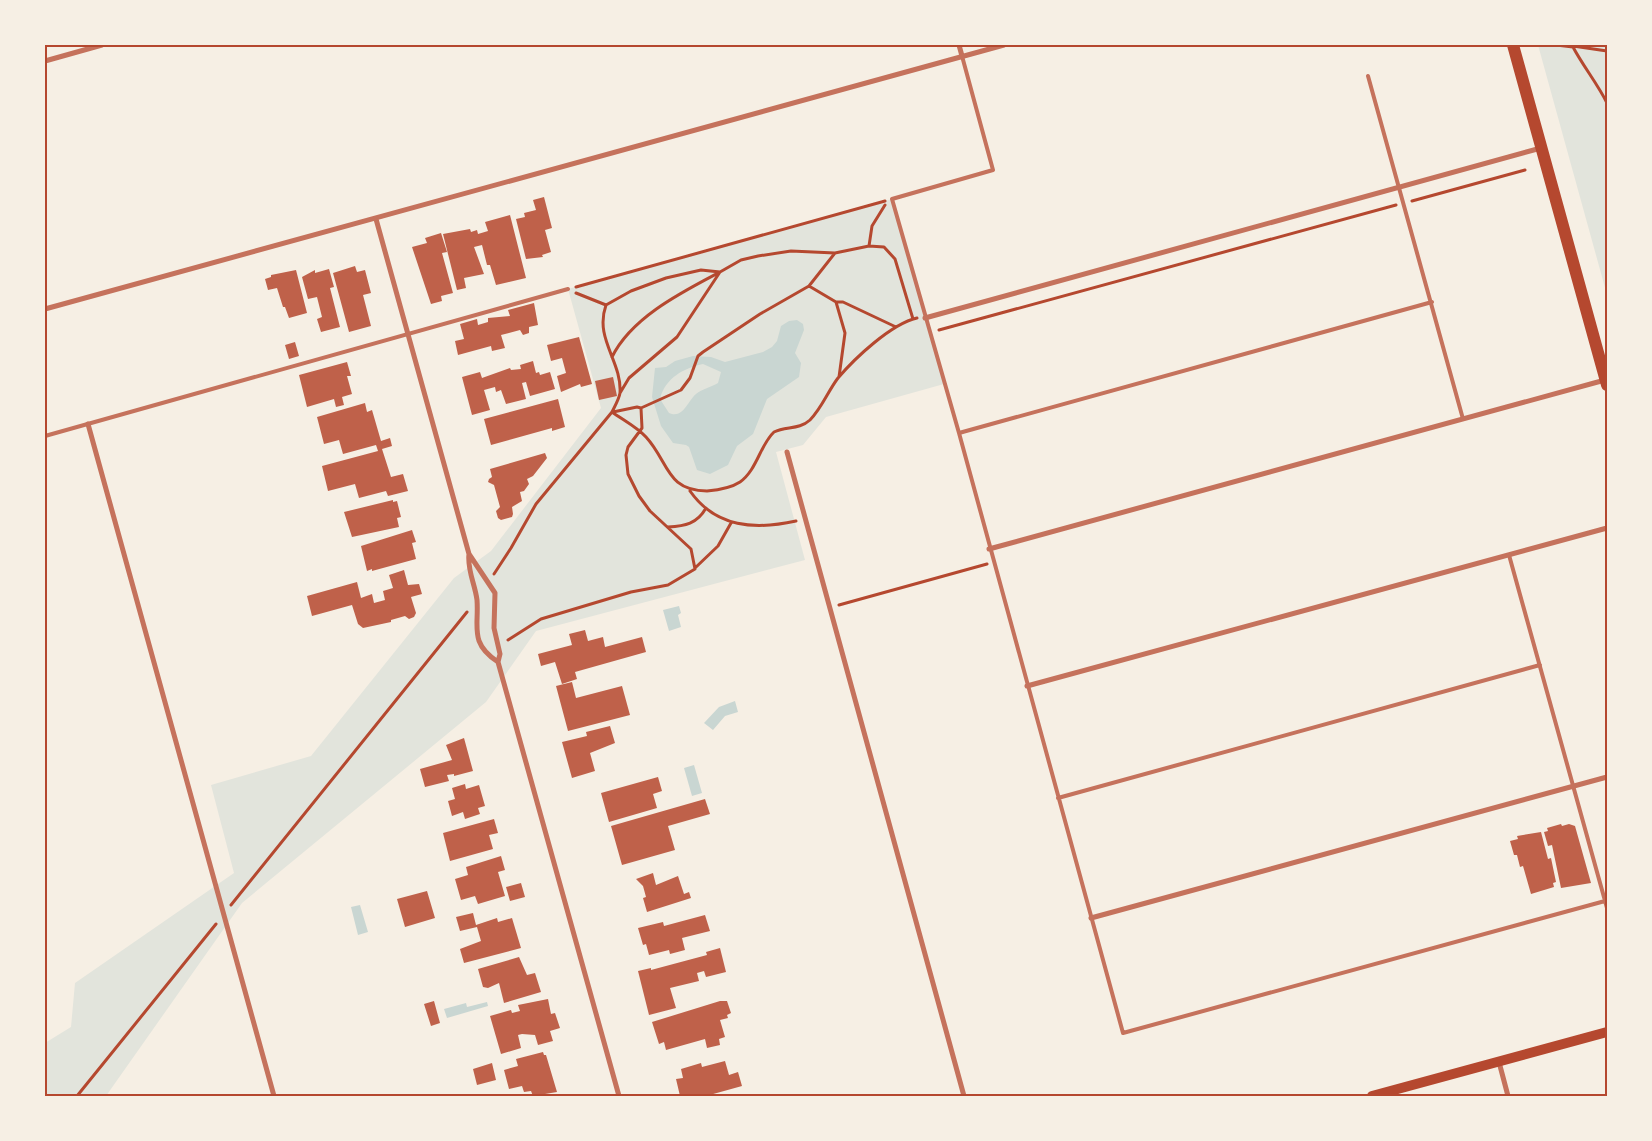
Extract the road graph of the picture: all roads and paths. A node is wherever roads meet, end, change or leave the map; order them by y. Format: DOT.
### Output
graph roads {
  1 [pos="102,45"];
  2 [pos="959,45"];
  3 [pos="1004,45"];
  4 [pos="1513,45"];
  5 [pos="1556,45"];
  6 [pos="1573,46"];
  7 [pos="1607,51"];
  8 [pos="962,56"];
  9 [pos="45,60"];
  10 [pos="1368,76"];
  11 [pos="1607,103"];
  12 [pos="1541,148"];
  13 [pos="1525,170"];
  14 [pos="1399,187"];
  15 [pos="892,199"];
  16 [pos="1404,203"];
  17 [pos="376,219"];
  18 [pos="869,246"];
  19 [pos="835,253"];
  20 [pos="720,272"];
  21 [pos="809,286"];
  22 [pos="568,289"];
  23 [pos="836,302"];
  24 [pos="1432,302"];
  25 [pos="606,305"];
  26 [pos="45,309"];
  27 [pos="925,318"];
  28 [pos="913,319"];
  29 [pos="896,326"];
  30 [pos="408,333"];
  31 [pos="930,333"];
  32 [pos="612,357"];
  33 [pos="839,378"];
  34 [pos="1606,382"];
  35 [pos="620,394"];
  36 [pos="641,408"];
  37 [pos="612,412"];
  38 [pos="1463,419"];
  39 [pos="88,424"];
  40 [pos="639,430"];
  41 [pos="959,433"];
  42 [pos="45,436"];
  43 [pos="787,452"];
  44 [pos="690,490"];
  45 [pos="706,508"];
  46 [pos="805,519"];
  47 [pos="731,523"];
  48 [pos="668,527"];
  49 [pos="1607,528"];
  50 [pos="990,548"];
  51 [pos="469,554"];
  52 [pos="1508,555"];
  53 [pos="993,563"];
  54 [pos="695,569"];
  55 [pos="496,570"];
  56 [pos="828,608"];
  57 [pos="462,619"];
  58 [pos="508,640"];
  59 [pos="498,662"];
  60 [pos="1540,665"];
  61 [pos="1027,686"];
  62 [pos="1607,777"];
  63 [pos="1573,786"];
  64 [pos="1058,798"];
  65 [pos="1605,901"];
  66 [pos="231,905"];
  67 [pos="1607,908"];
  68 [pos="1091,918"];
  69 [pos="216,923"];
  70 [pos="1607,1032"];
  71 [pos="1499,1061"];
  72 [pos="77,1096"];
  73 [pos="274,1096"];
  74 [pos="619,1096"];
  75 [pos="964,1096"];
  76 [pos="1372,1096"];
  77 [pos="1508,1096"];
  1 -- 9 [label="street"];
  2 -- 8 [label="street"];
  3 -- 8 [label="street"];
  4 -- 12 [label="main road"];
  5 -- 6 [label="path"];
  6 -- 7 [label="path"];
  6 -- 11 [label="path"];
  8 -- 15 [label="lane"];
  8 -- 17 [label="street"];
  10 -- 14 [label="lane"];
  12 -- 14 [label="street"];
  12 -- 34 [label="main road"];
  13 -- 16 [label="path"];
  14 -- 16 [label="lane"];
  14 -- 27 [label="street"];
  15 -- 18 [label="path"];
  15 -- 22 [label="path"];
  15 -- 27 [label="lane"];
  16 -- 24 [label="lane"];
  16 -- 31 [label="path"];
  17 -- 26 [label="street"];
  17 -- 30 [label="street"];
  18 -- 19 [label="path"];
  18 -- 28 [label="path"];
  19 -- 20 [label="path"];
  19 -- 21 [label="path"];
  20 -- 25 [label="path"];
  20 -- 32 [label="path"];
  20 -- 35 [label="path"];
  21 -- 23 [label="path"];
  21 -- 36 [label="path"];
  22 -- 25 [label="path"];
  22 -- 30 [label="lane"];
  23 -- 29 [label="path"];
  23 -- 33 [label="path"];
  24 -- 38 [label="lane"];
  24 -- 41 [label="lane"];
  25 -- 32 [label="path"];
  27 -- 28 [label="path"];
  27 -- 31 [label="lane"];
  28 -- 29 [label="path"];
  29 -- 33 [label="path"];
  30 -- 39 [label="lane"];
  30 -- 51 [label="street"];
  31 -- 41 [label="lane"];
  32 -- 35 [label="path"];
  33 -- 44 [label="path"];
  34 -- 38 [label="street"];
  35 -- 37 [label="path"];
  36 -- 37 [label="path"];
  36 -- 40 [label="path"];
  37 -- 40 [label="path"];
  37 -- 55 [label="path"];
  38 -- 50 [label="street"];
  39 -- 42 [label="lane"];
  39 -- 73 [label="street"];
  40 -- 44 [label="path"];
  40 -- 48 [label="path"];
  41 -- 50 [label="lane"];
  43 -- 46 [label="street"];
  44 -- 45 [label="path"];
  45 -- 47 [label="path"];
  45 -- 48 [label="path"];
  46 -- 47 [label="path"];
  46 -- 56 [label="street"];
  47 -- 54 [label="path"];
  48 -- 54 [label="path"];
  49 -- 52 [label="street"];
  50 -- 53 [label="lane"];
  51 -- 59 [label="street"];
  51 -- 59 [label="street"];
  52 -- 60 [label="lane"];
  52 -- 61 [label="street"];
  53 -- 56 [label="path"];
  53 -- 61 [label="lane"];
  54 -- 58 [label="path"];
  56 -- 75 [label="street"];
  57 -- 66 [label="path"];
  59 -- 74 [label="street"];
  60 -- 63 [label="lane"];
  60 -- 64 [label="lane"];
  61 -- 64 [label="lane"];
  62 -- 63 [label="street"];
  63 -- 65 [label="lane"];
  63 -- 68 [label="street"];
  64 -- 68 [label="lane"];
  65 -- 67 [label="lane"];
  65 -- 68 [label="lane"];
  69 -- 72 [label="path"];
  70 -- 71 [label="main road"];
  71 -- 76 [label="main road"];
  71 -- 77 [label="street"];
}
